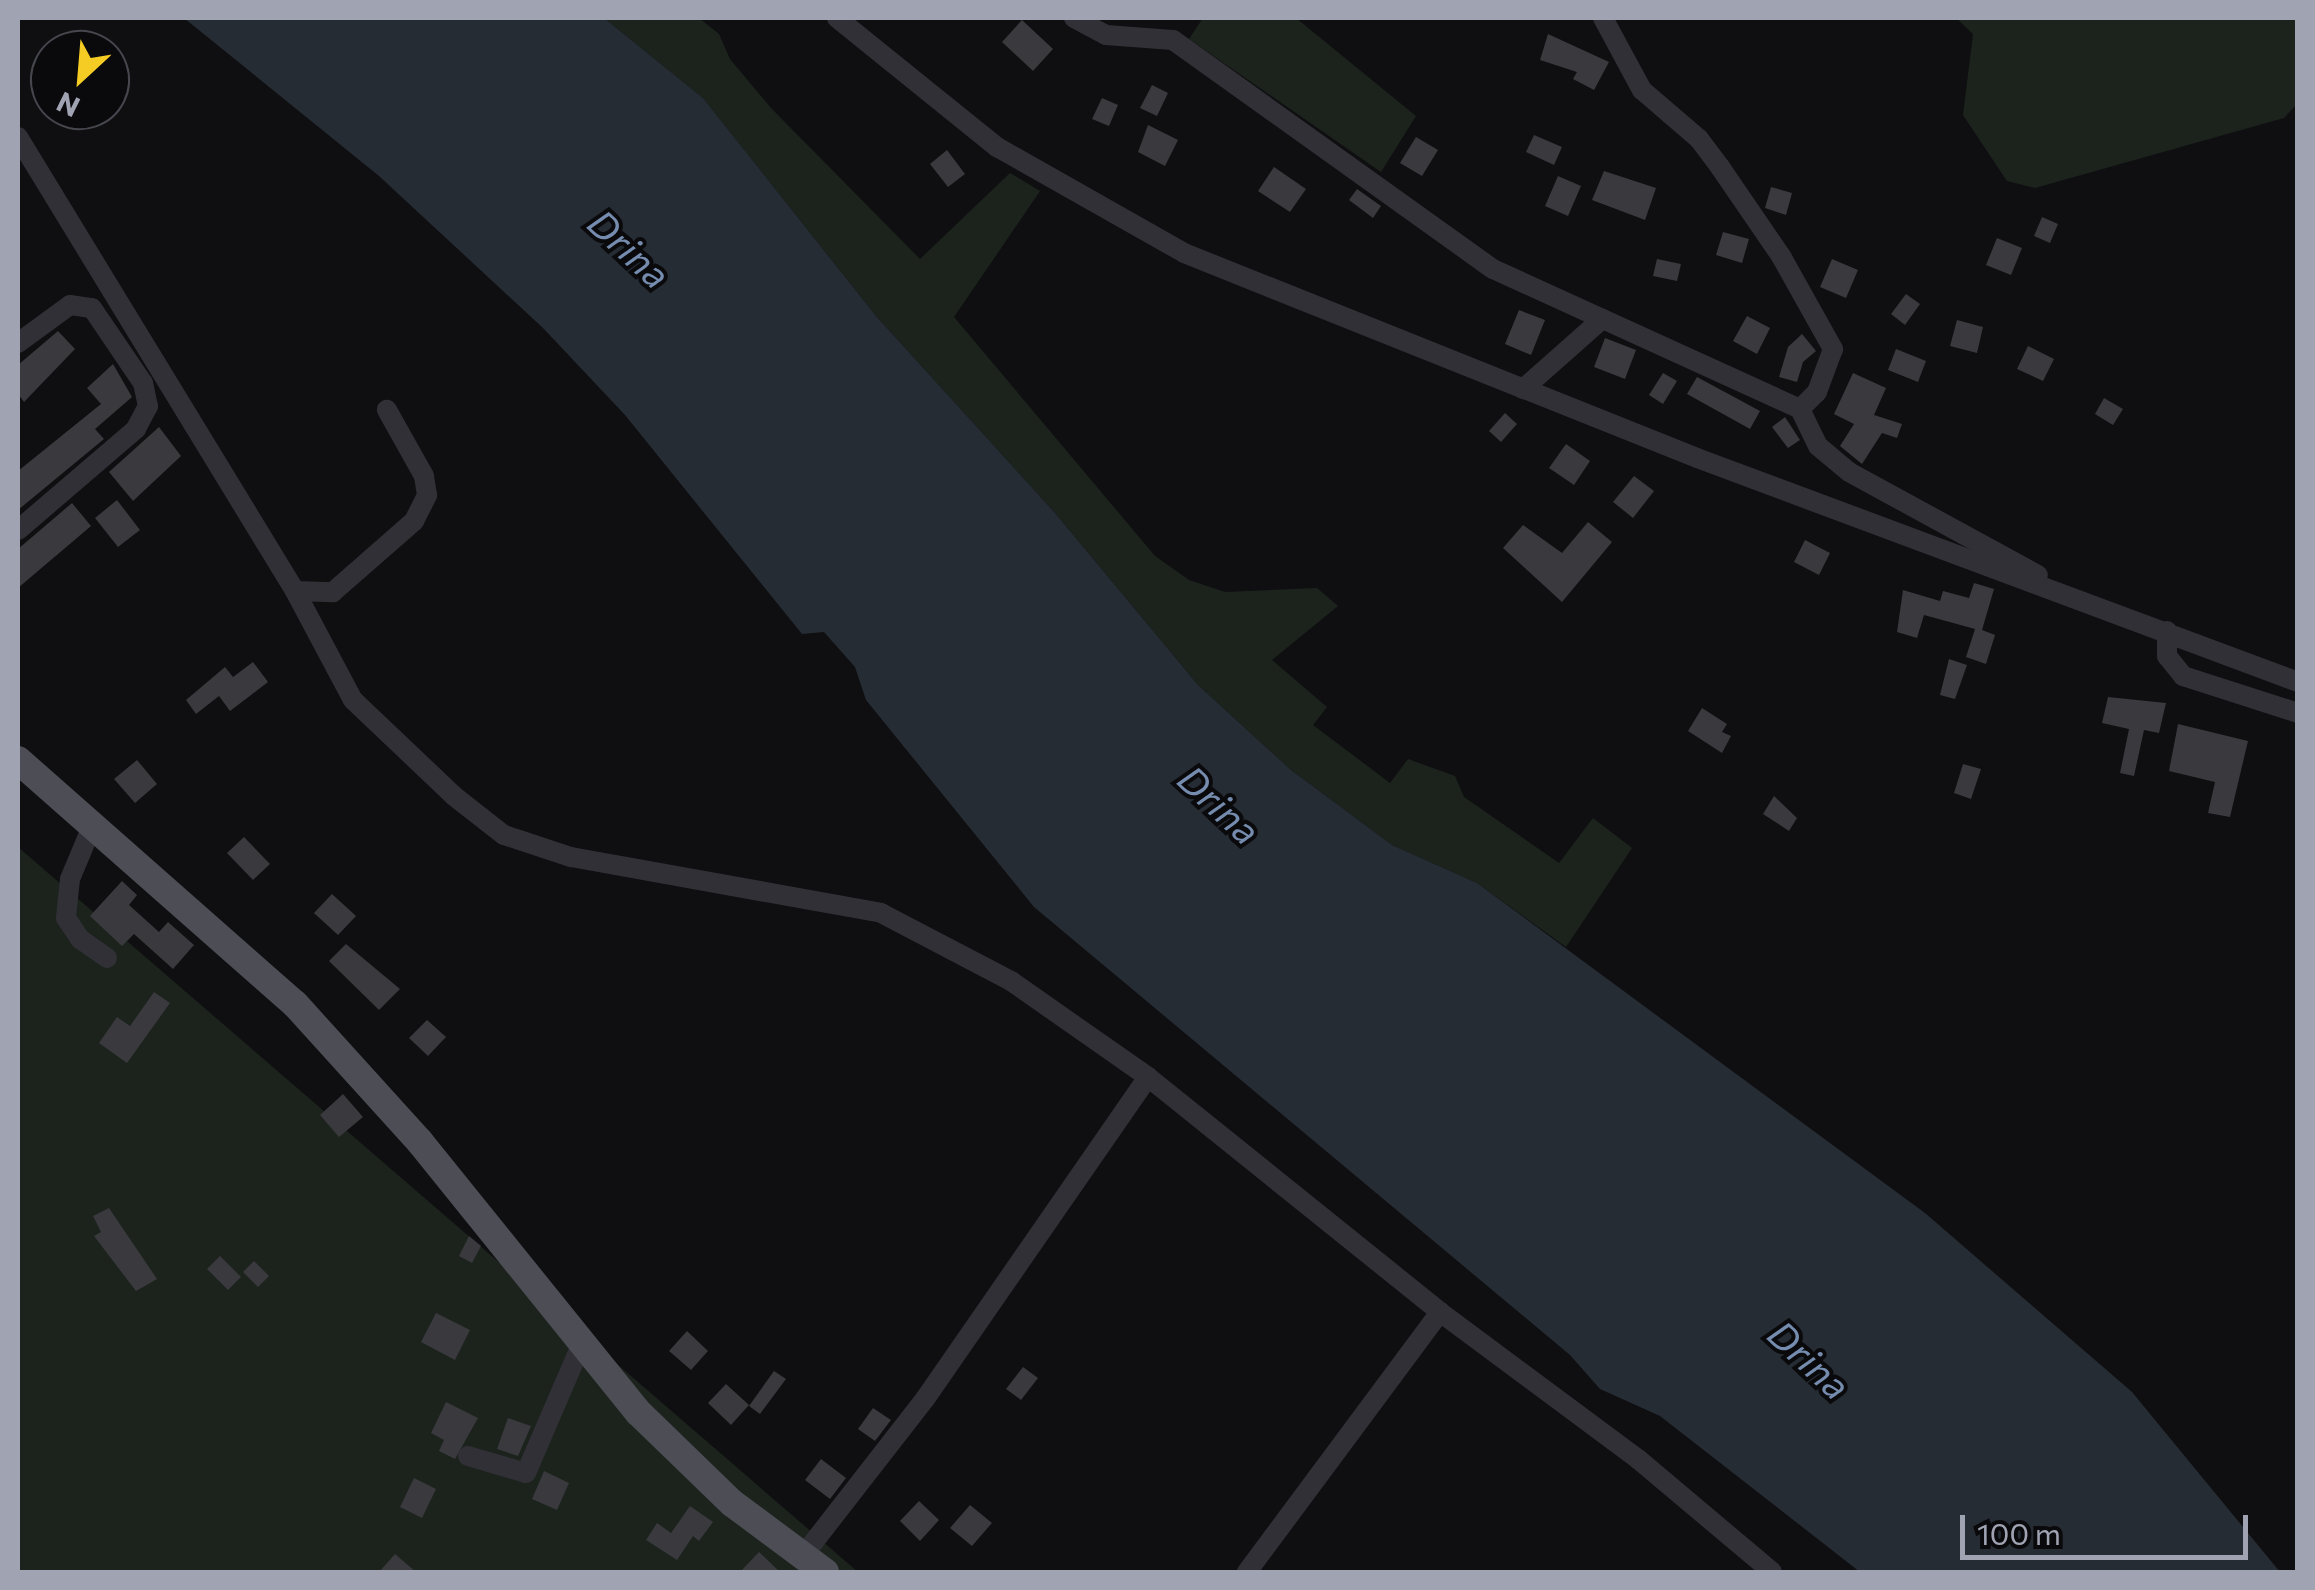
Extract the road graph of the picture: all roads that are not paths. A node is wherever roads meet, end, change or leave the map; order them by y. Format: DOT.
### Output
graph roads {
  1 [pos="837,18"];
  2 [pos="1074,18"];
  3 [pos="1603,18"];
  4 [pos="18,137"];
  5 [pos="1602,320"];
  6 [pos="18,344"];
  7 [pos="1523,389"];
  8 [pos="1800,409"];
  9 [pos="387,410"];
  10 [pos="18,530"];
  11 [pos="2044,588"];
  12 [pos="294,590"];
  13 [pos="2167,631"];
  14 [pos="2298,682"];
  15 [pos="2298,713"];
  16 [pos="18,760"];
  17 [pos="93,824"];
  18 [pos="107,958"];
  19 [pos="1148,1077"];
  20 [pos="1440,1312"];
  21 [pos="582,1342"];
  22 [pos="468,1456"];
  23 [pos="817,1568"];
  24 [pos="1247,1572"];
  25 [pos="1772,1572"];
  1 -- 7 [label="street"];
  2 -- 5 [label="street"];
  3 -- 8 [label="street"];
  4 -- 12 [label="street"];
  5 -- 7 [label="street"];
  5 -- 8 [label="street"];
  6 -- 10 [label="street"];
  7 -- 11 [label="street"];
  8 -- 11 [label="street"];
  9 -- 12 [label="street"];
  11 -- 13 [label="street"];
  12 -- 19 [label="street"];
  13 -- 14 [label="street"];
  13 -- 15 [label="street"];
  16 -- 17 [label="main road"];
  17 -- 18 [label="street"];
  17 -- 21 [label="main road"];
  19 -- 20 [label="street"];
  19 -- 23 [label="street"];
  20 -- 24 [label="street"];
  20 -- 25 [label="street"];
  21 -- 22 [label="street"];
  21 -- 23 [label="main road"];
}
